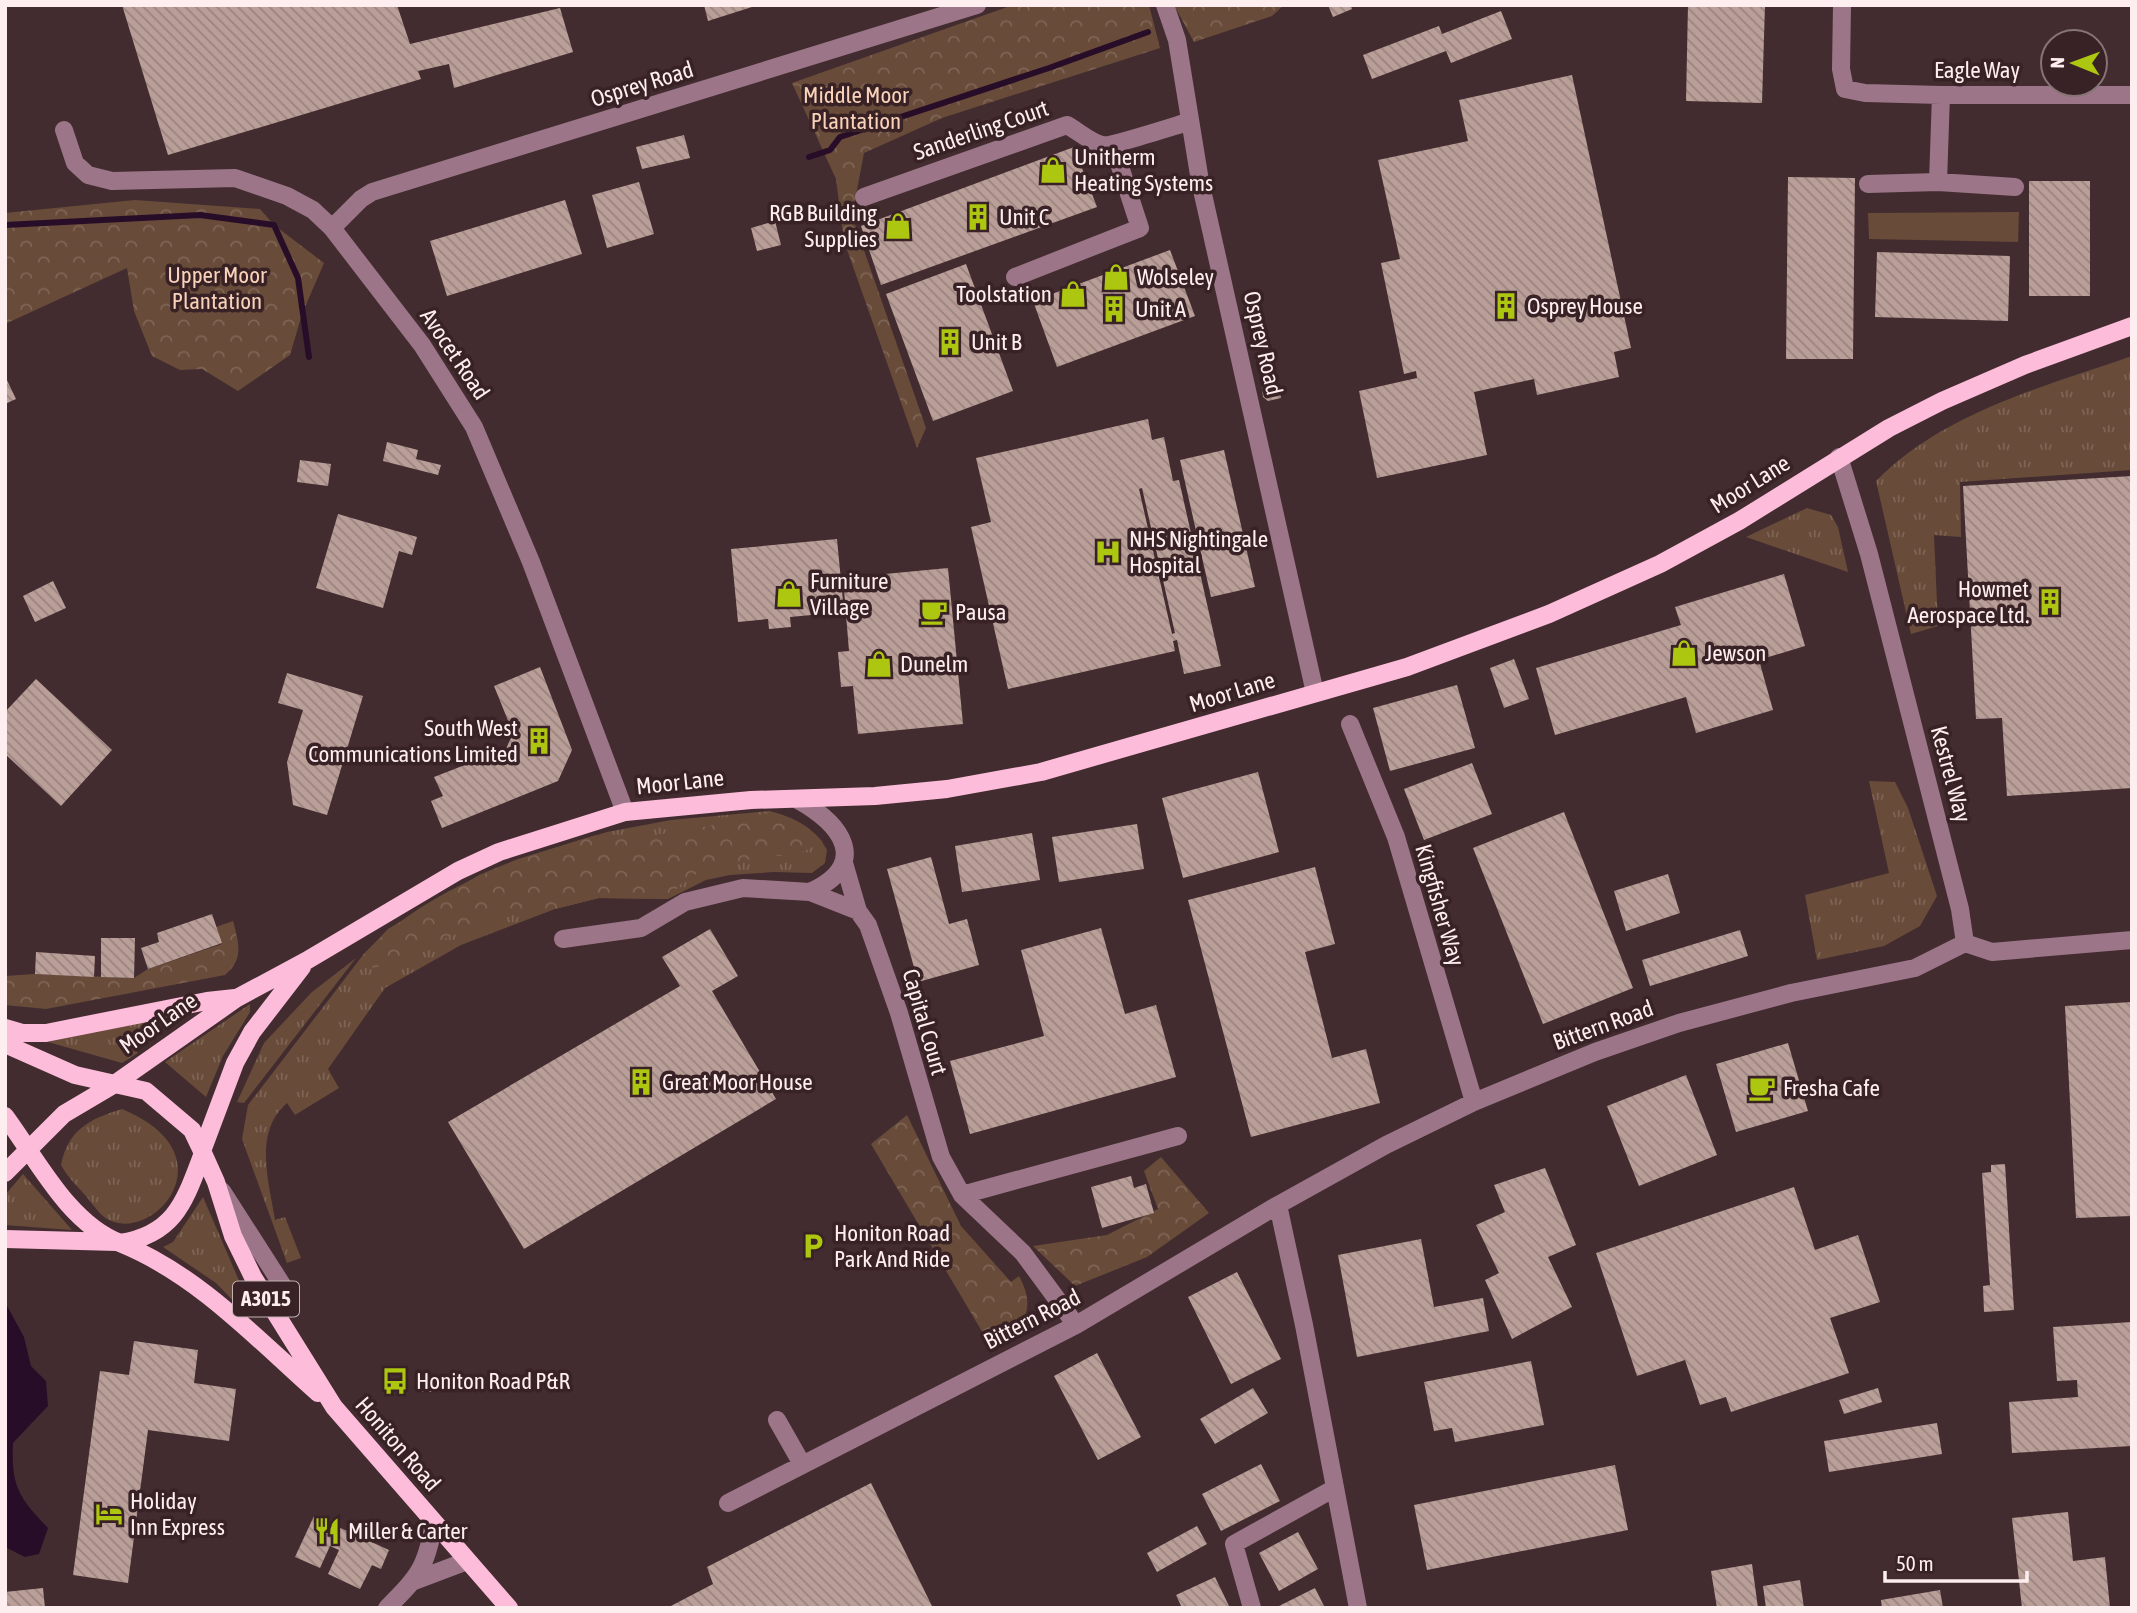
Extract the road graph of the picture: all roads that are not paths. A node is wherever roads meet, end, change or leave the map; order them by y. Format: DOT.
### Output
graph roads {
  1 [pos="977,5"];
  2 [pos="1165,5"];
  3 [pos="1842,5"];
  4 [pos="1941,95"];
  5 [pos="2132,95"];
  6 [pos="1188,122"];
  7 [pos="64,130"];
  8 [pos="1113,145"];
  9 [pos="1938,182"];
  10 [pos="1868,184"];
  11 [pos="2015,187"];
  12 [pos="864,197"];
  13 [pos="332,228"];
  14 [pos="1015,277"];
  15 [pos="2132,326"];
  16 [pos="1839,457"];
  17 [pos="1315,693"];
  18 [pos="1350,724"];
  19 [pos="798,800"];
  20 [pos="625,812"];
  21 [pos="844,863"];
  22 [pos="810,892"];
  23 [pos="858,911"];
  24 [pos="563,939"];
  25 [pos="2132,940"];
  26 [pos="1965,943"];
  27 [pos="306,961"];
  28 [pos="237,998"];
  29 [pos="5,1028"];
  30 [pos="5,1044"];
  31 [pos="113,1085"];
  32 [pos="1474,1102"];
  33 [pos="5,1116"];
  34 [pos="1178,1136"];
  35 [pos="29,1148"];
  36 [pos="202,1152"];
  37 [pos="5,1173"];
  38 [pos="216,1182"];
  39 [pos="962,1195"];
  40 [pos="1278,1205"];
  41 [pos="5,1239"];
  42 [pos="119,1242"];
  43 [pos="288,1294"];
  44 [pos="1076,1325"];
  45 [pos="334,1407"];
  46 [pos="777,1420"];
  47 [pos="802,1464"];
  48 [pos="1335,1488"];
  49 [pos="728,1503"];
  50 [pos="434,1523"];
  51 [pos="467,1561"];
  52 [pos="414,1580"];
  53 [pos="387,1608"];
  54 [pos="509,1608"];
  55 [pos="1252,1608"];
  56 [pos="1358,1608"];
  1 -- 13 [label="street, Osprey Road"];
  2 -- 6 [label="street, Osprey Road"];
  3 -- 4 [label="street, Eagle Way"];
  4 -- 5 [label="street, Eagle Way"];
  4 -- 9 [label="street"];
  6 -- 8 [label="street"];
  6 -- 17 [label="street, Osprey Road"];
  7 -- 13 [label="street, Avocet Road"];
  8 -- 12 [label="street, Sanderling Court"];
  8 -- 14 [label="street"];
  9 -- 10 [label="street"];
  9 -- 11 [label="street"];
  13 -- 20 [label="street, Avocet Road"];
  15 -- 16 [label="main road, Moor Lane"];
  16 -- 17 [label="main road, Moor Lane"];
  16 -- 26 [label="street, Kestrel Way"];
  17 -- 19 [label="main road, Moor Lane"];
  18 -- 32 [label="street, Kingfisher Way"];
  19 -- 20 [label="main road, Moor Lane"];
  19 -- 21 [label="street, Capital Court"];
  20 -- 27 [label="main road, Moor Lane"];
  21 -- 22 [label="street"];
  21 -- 23 [label="street, Capital Court"];
  22 -- 23 [label="street"];
  22 -- 24 [label="street"];
  23 -- 39 [label="street, Capital Court"];
  25 -- 26 [label="street"];
  26 -- 32 [label="street, Bittern Road"];
  27 -- 28 [label="main road, Moor Lane"];
  27 -- 36 [label="main road, Moor Lane"];
  28 -- 29 [label="main road"];
  28 -- 31 [label="main road, Moor Lane"];
  30 -- 31 [label="main road"];
  31 -- 35 [label="main road"];
  31 -- 36 [label="main road"];
  32 -- 40 [label="street, Bittern Road"];
  33 -- 35 [label="main road"];
  34 -- 39 [label="street"];
  35 -- 37 [label="main road"];
  35 -- 42 [label="main road"];
  36 -- 38 [label="main road, Honiton Road / A3015"];
  36 -- 42 [label="main road"];
  38 -- 43 [label="street, Honiton Road"];
  38 -- 45 [label="main road, Honiton Road / A3015"];
  39 -- 44 [label="street, Capital Court"];
  40 -- 44 [label="street, Bittern Road"];
  40 -- 48 [label="street"];
  41 -- 42 [label="main road"];
  42 -- 45 [label="main road, Honiton Road"];
  44 -- 47 [label="street, Bittern Road"];
  45 -- 50 [label="main road, Honiton Road"];
  46 -- 47 [label="street"];
  47 -- 49 [label="street, Bittern Road"];
  48 -- 55 [label="street"];
  48 -- 56 [label="street"];
  50 -- 51 [label="main road, Honiton Road"];
  50 -- 52 [label="street"];
  51 -- 52 [label="street"];
  51 -- 54 [label="main road, Honiton Road"];
  52 -- 53 [label="street"];
}
